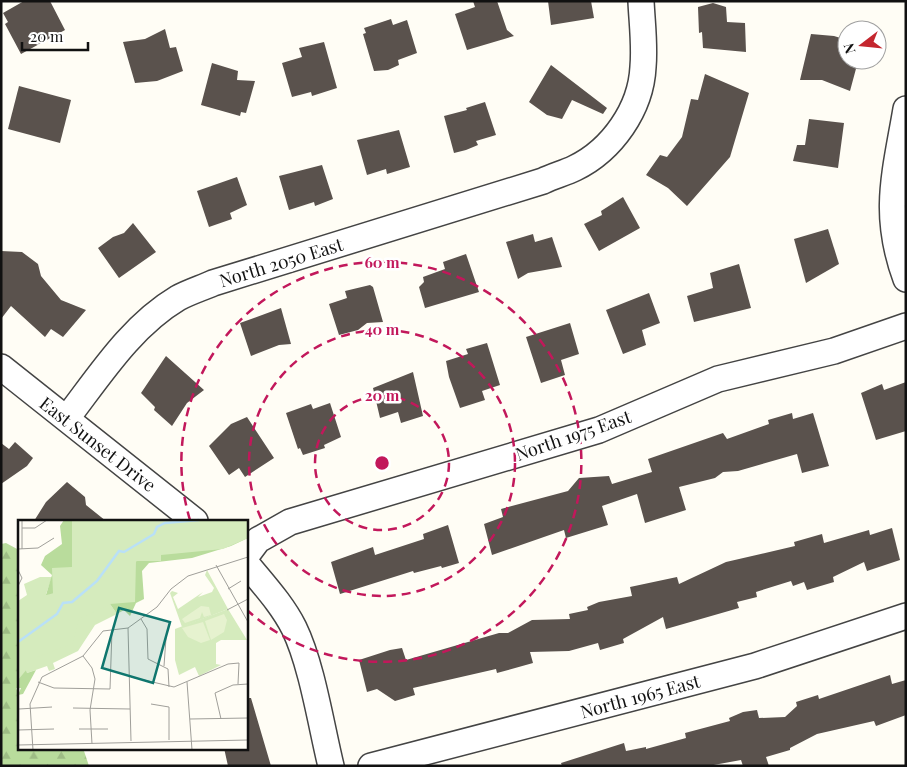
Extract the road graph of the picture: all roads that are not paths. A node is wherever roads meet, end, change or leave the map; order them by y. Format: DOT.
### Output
graph roads {
  1 [pos="641,1"];
  2 [pos="906,109"];
  3 [pos="906,279"];
  4 [pos="906,326"];
  5 [pos="1,367"];
  6 [pos="67,418"];
  7 [pos="194,520"];
  8 [pos="248,553"];
  9 [pos="248,565"];
  10 [pos="906,616"];
  11 [pos="331,766"];
  12 [pos="372,766"];
  1 -- 6 [label="street, North 2050 East"];
  2 -- 3 [label="street"];
  4 -- 8 [label="street, North 1975 East"];
  5 -- 6 [label="street, East Sunset Drive"];
  6 -- 7 [label="street, East Sunset Drive"];
  9 -- 11 [label="street"];
  10 -- 12 [label="street, North 1965 East"];
}
